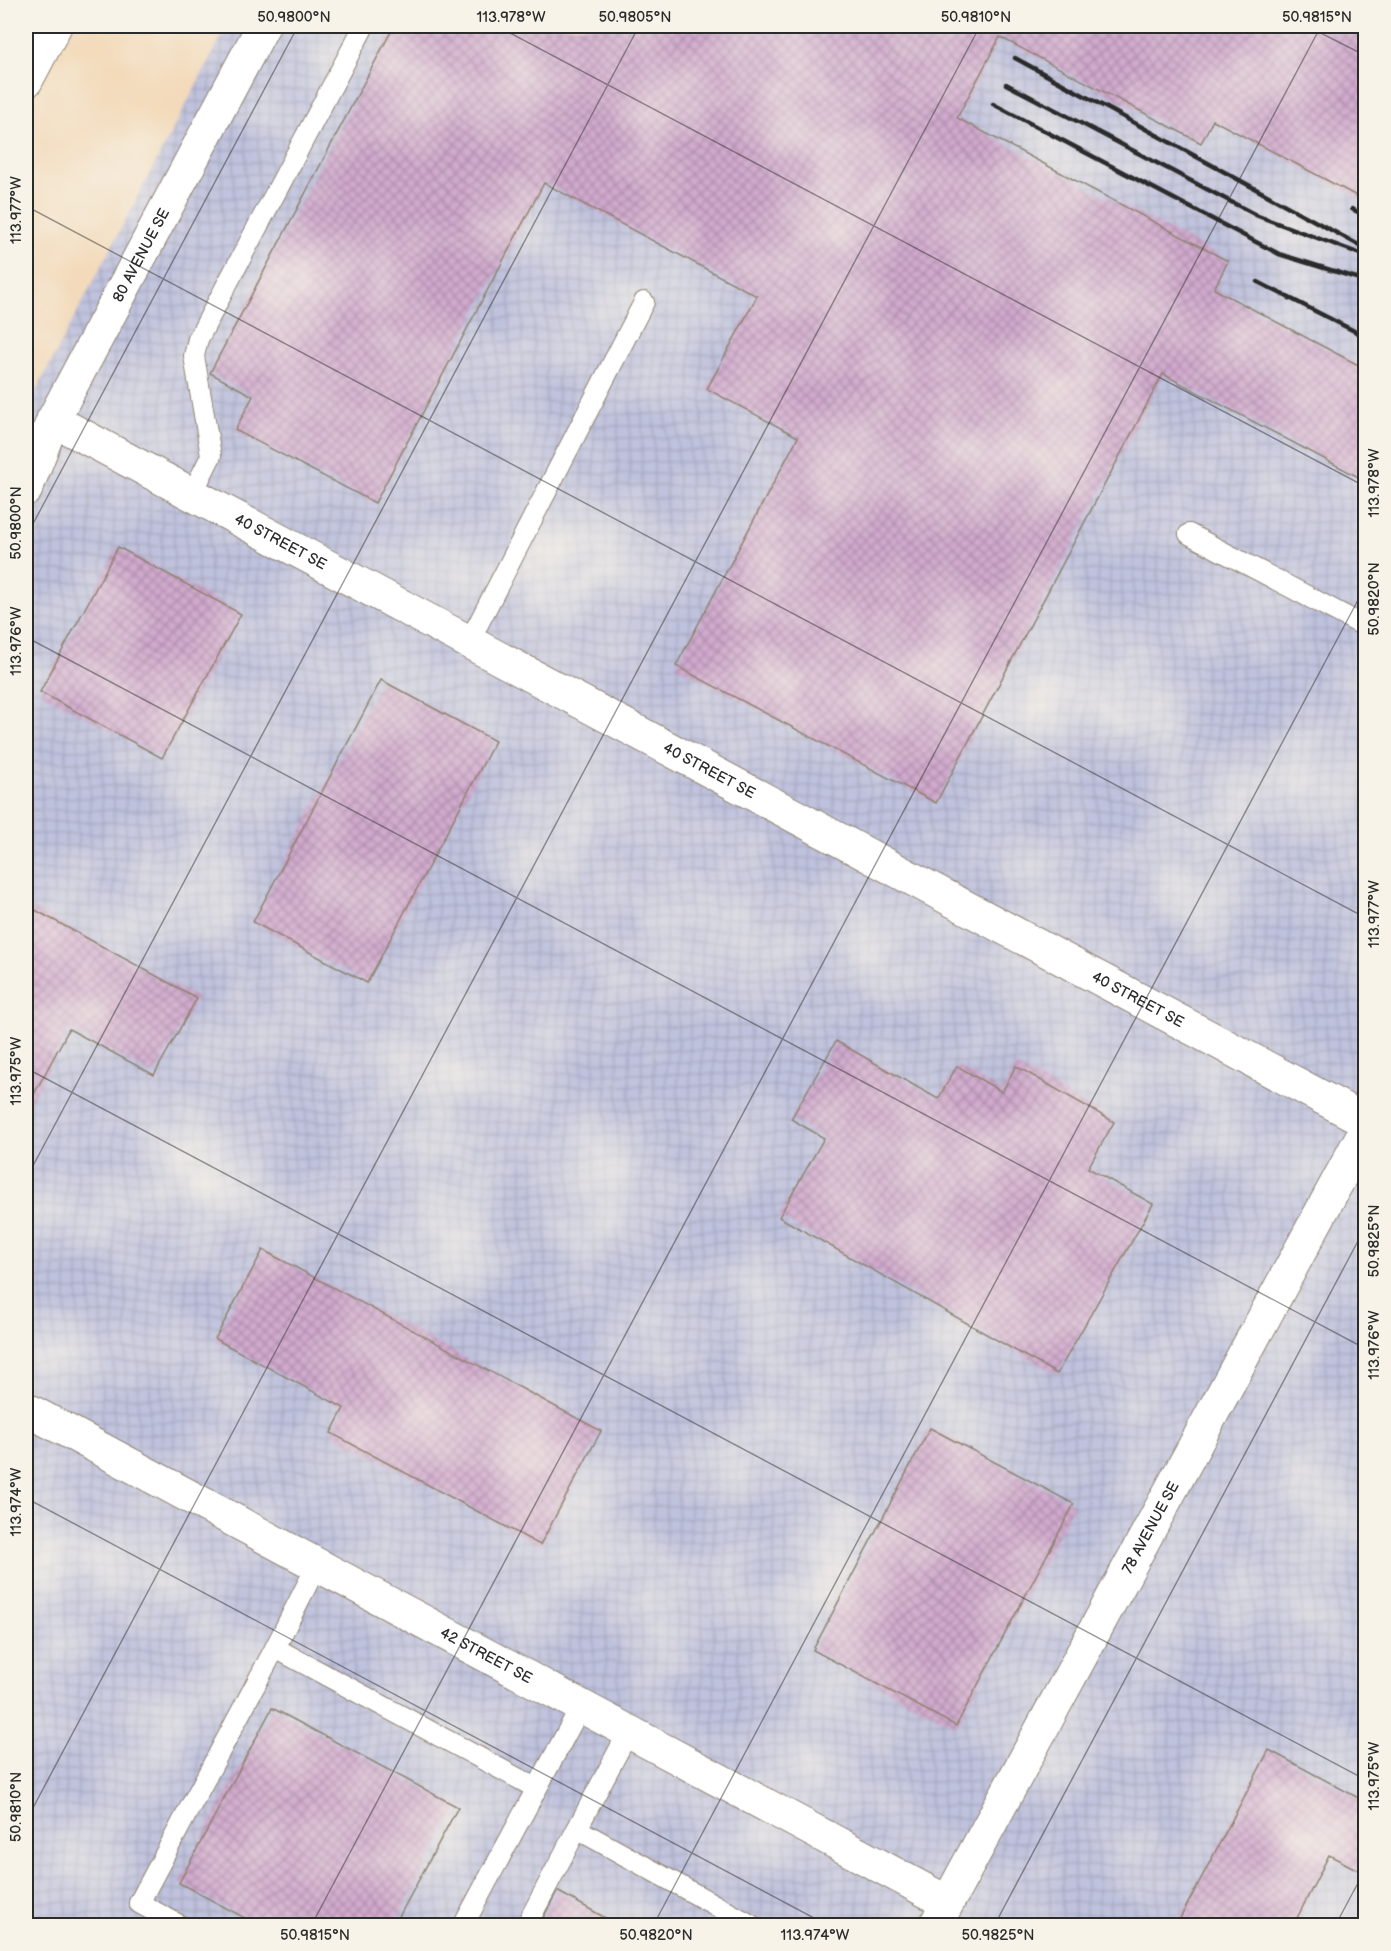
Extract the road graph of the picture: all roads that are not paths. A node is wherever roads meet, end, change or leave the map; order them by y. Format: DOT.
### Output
graph roads {
  1 [pos="55,26"];
  2 [pos="262,26"];
  3 [pos="364,26"];
  4 [pos="26,81"];
  5 [pos="644,302"];
  6 [pos="53,420"];
  7 [pos="26,489"];
  8 [pos="192,494"];
  9 [pos="1189,534"];
  10 [pos="1365,627"];
  11 [pos="469,642"];
  12 [pos="1365,1121"];
  13 [pos="1365,1129"];
  14 [pos="26,1409"];
  15 [pos="317,1565"];
  16 [pos="275,1648"];
  17 [pos="581,1706"];
  18 [pos="629,1731"];
  19 [pos="536,1788"];
  20 [pos="577,1829"];
  21 [pos="941,1914"];
  22 [pos="181,1926"];
  23 [pos="463,1926"];
  24 [pos="526,1926"];
  25 [pos="753,1926"];
  1 -- 4 [label="street"];
  2 -- 6 [label="street, 80 AVENUE SE"];
  3 -- 8 [label="lane"];
  5 -- 11 [label="lane"];
  6 -- 7 [label="street, 80 AVENUE SE"];
  6 -- 8 [label="street, 40 STREET SE"];
  8 -- 11 [label="street, 40 STREET SE"];
  9 -- 10 [label="lane"];
  11 -- 12 [label="street, 40 STREET SE"];
  13 -- 21 [label="street, 78 AVENUE SE"];
  14 -- 15 [label="street, 42 STREET SE"];
  15 -- 16 [label="lane"];
  15 -- 17 [label="street, 42 STREET SE"];
  16 -- 19 [label="lane"];
  16 -- 22 [label="lane"];
  17 -- 18 [label="street, 42 STREET SE"];
  17 -- 19 [label="lane"];
  18 -- 20 [label="lane"];
  18 -- 21 [label="street, 42 STREET SE"];
  19 -- 23 [label="lane"];
  20 -- 24 [label="lane"];
  20 -- 25 [label="lane"];
}
